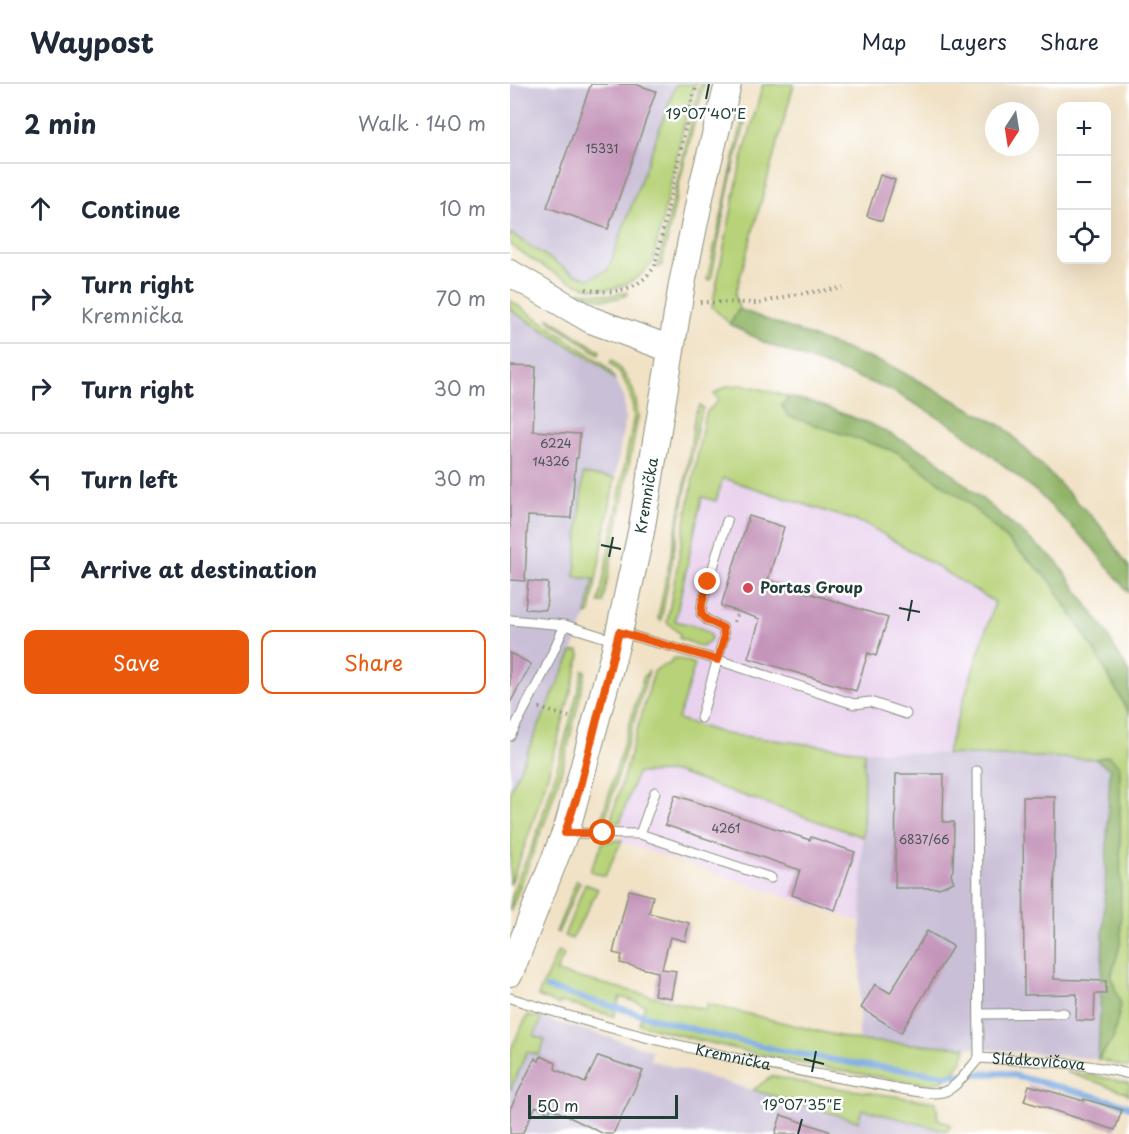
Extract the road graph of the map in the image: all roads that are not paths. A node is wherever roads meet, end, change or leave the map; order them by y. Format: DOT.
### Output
graph roads {
  1 [pos="728,84"];
  2 [pos="510,273"];
  3 [pos="671,349"];
  4 [pos="727,521"];
  5 [pos="510,620"];
  6 [pos="562,625"];
  7 [pos="618,637"];
  8 [pos="718,660"];
  9 [pos="906,714"];
  10 [pos="700,718"];
  11 [pos="510,736"];
  12 [pos="978,771"];
  13 [pos="655,792"];
  14 [pos="565,833"];
  15 [pos="640,834"];
  16 [pos="771,878"];
  17 [pos="510,973"];
  18 [pos="510,998"];
  19 [pos="1064,1013"];
  20 [pos="980,1014"];
  21 [pos="979,1058"];
  22 [pos="1129,1074"];
  23 [pos="956,1082"];
  1 -- 3 [label="main road, Kremnička"];
  2 -- 3 [label="main road"];
  3 -- 7 [label="main road, Kremnička"];
  4 -- 8 [label="lane"];
  5 -- 6 [label="lane"];
  6 -- 7 [label="lane"];
  6 -- 11 [label="lane"];
  7 -- 8 [label="lane"];
  7 -- 14 [label="main road, Kremnička"];
  8 -- 9 [label="lane"];
  8 -- 10 [label="lane"];
  12 -- 20 [label="lane"];
  13 -- 15 [label="lane"];
  14 -- 15 [label="lane"];
  14 -- 17 [label="main road, Kremnička"];
  15 -- 16 [label="lane"];
  18 -- 23 [label="lane, Kremnička"];
  19 -- 20 [label="lane"];
  20 -- 21 [label="lane"];
  21 -- 22 [label="lane, Sládkovičova"];
  21 -- 23 [label="lane, Sládkovičova"];
}
